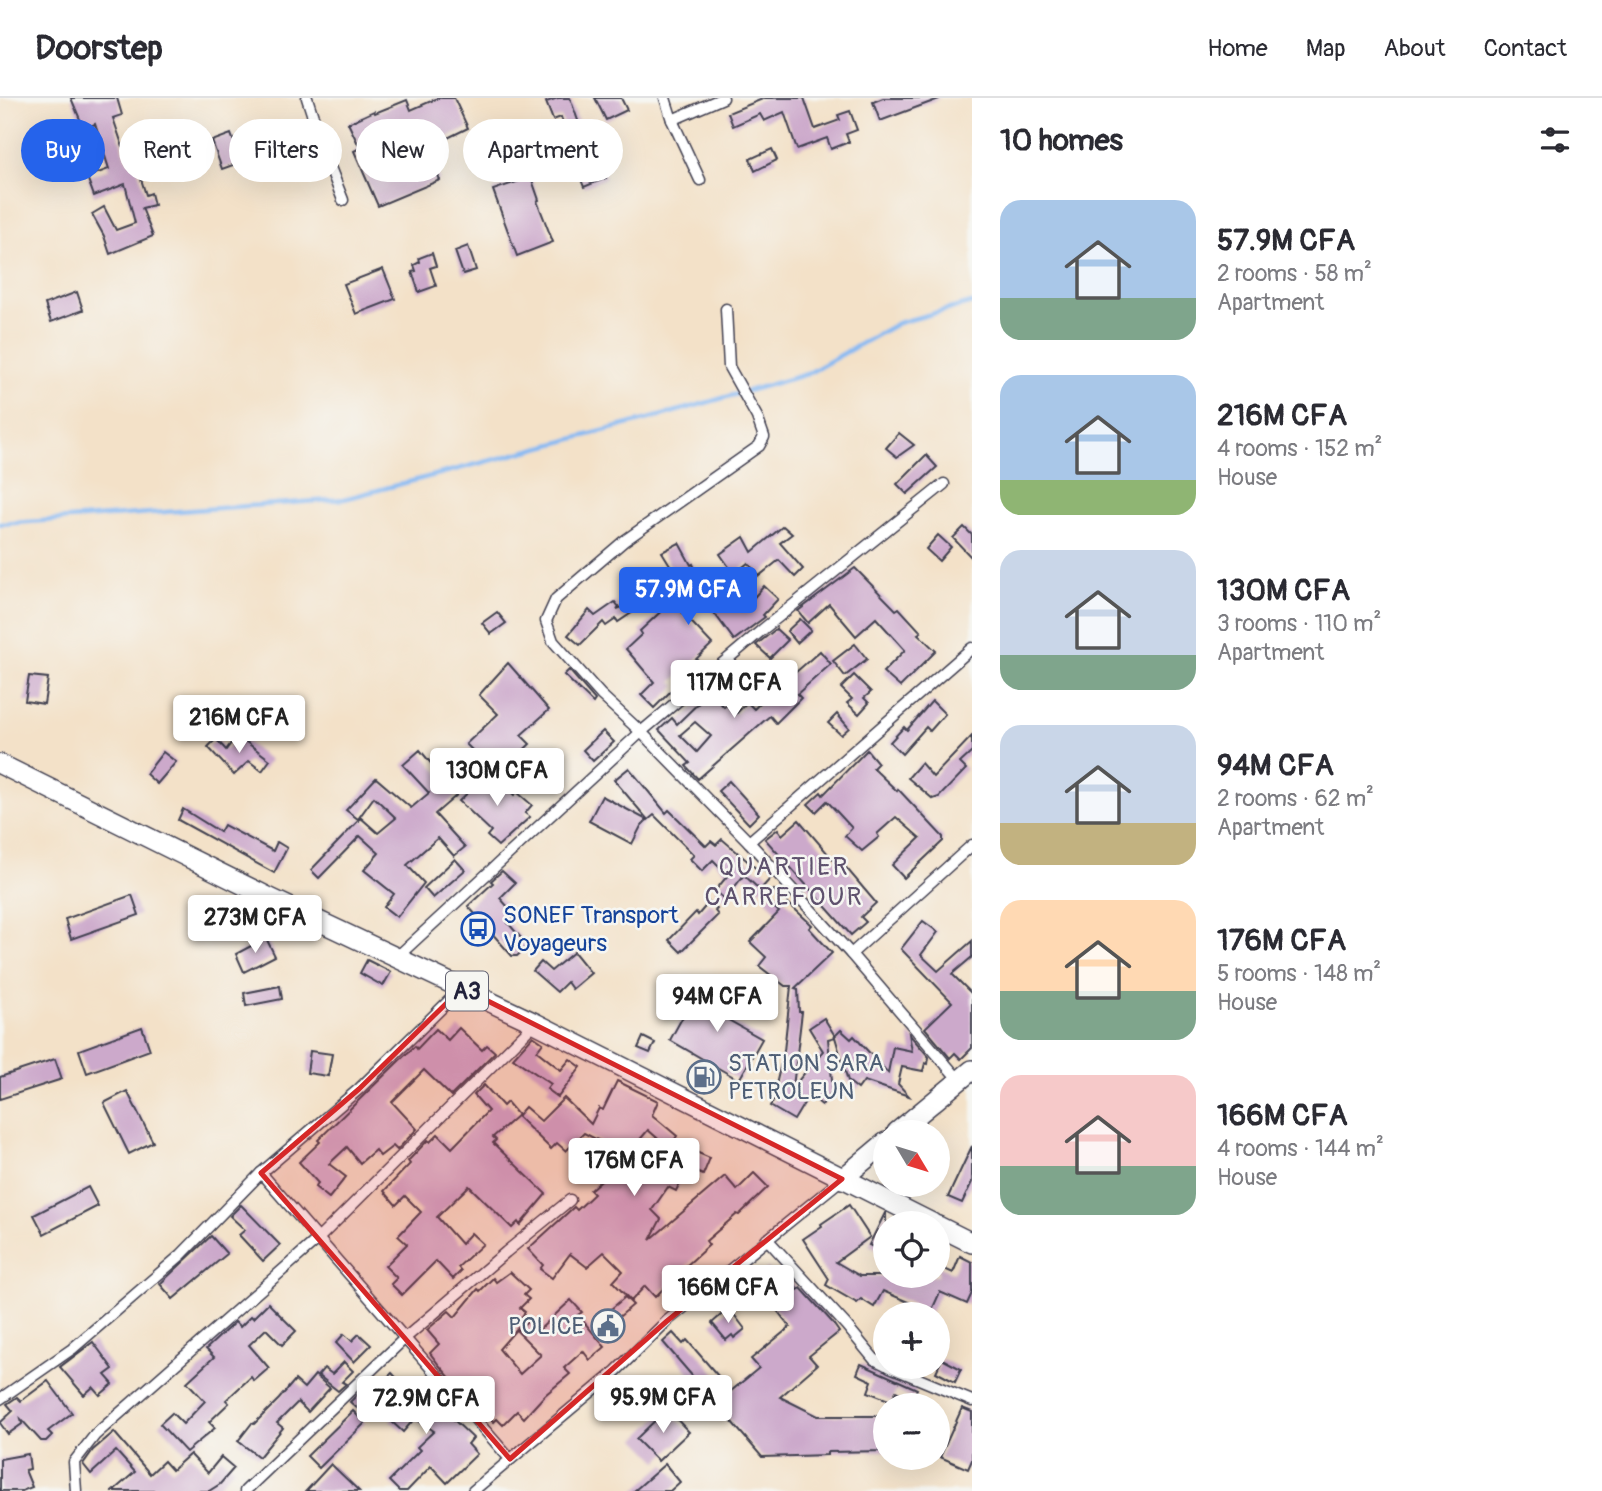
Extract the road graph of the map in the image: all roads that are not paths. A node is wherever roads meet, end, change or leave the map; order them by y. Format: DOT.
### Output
graph roads {
  1 [pos="307,98"];
  2 [pos="665,98"];
  3 [pos="723,98"];
  4 [pos="672,120"];
  5 [pos="700,180"];
  6 [pos="343,200"];
  7 [pos="726,309"];
  8 [pos="944,484"];
  9 [pos="972,648"];
  10 [pos="641,732"];
  11 [pos="0,764"];
  12 [pos="749,842"];
  13 [pos="972,845"];
  14 [pos="851,954"];
  15 [pos="397,957"];
  16 [pos="462,988"];
  17 [pos="535,1023"];
  18 [pos="965,1075"];
  19 [pos="911,1120"];
  20 [pos="873,1153"];
  21 [pos="261,1173"];
  22 [pos="842,1179"];
  23 [pos="570,1200"];
  24 [pos="907,1211"];
  25 [pos="950,1232"];
  26 [pos="318,1239"];
  27 [pos="768,1239"];
  28 [pos="972,1243"];
  29 [pos="404,1339"];
  30 [pos="873,1358"];
  31 [pos="919,1379"];
  32 [pos="0,1399"];
  33 [pos="972,1401"];
  34 [pos="510,1459"];
  35 [pos="76,1491"];
  36 [pos="245,1491"];
  37 [pos="473,1491"];
  1 -- 6 [label="street"];
  2 -- 4 [label="street"];
  3 -- 4 [label="street"];
  4 -- 5 [label="street"];
  7 -- 10 [label="street"];
  8 -- 10 [label="street"];
  9 -- 12 [label="street"];
  10 -- 12 [label="street"];
  10 -- 15 [label="street"];
  11 -- 15 [label="highway, A3"];
  12 -- 14 [label="street"];
  13 -- 14 [label="street"];
  14 -- 18 [label="street"];
  15 -- 16 [label="highway, A3"];
  16 -- 17 [label="highway, A3"];
  16 -- 21 [label="street"];
  17 -- 22 [label="highway, A3"];
  17 -- 26 [label="street"];
  18 -- 19 [label="highway"];
  20 -- 22 [label="highway"];
  21 -- 26 [label="street"];
  21 -- 32 [label="street"];
  22 -- 24 [label="highway, A3"];
  22 -- 27 [label="street"];
  23 -- 29 [label="street"];
  25 -- 28 [label="highway"];
  26 -- 29 [label="street"];
  26 -- 35 [label="street"];
  27 -- 30 [label="street"];
  27 -- 34 [label="street"];
  29 -- 34 [label="street"];
  29 -- 36 [label="street"];
  31 -- 33 [label="street"];
  34 -- 37 [label="street"];
}
